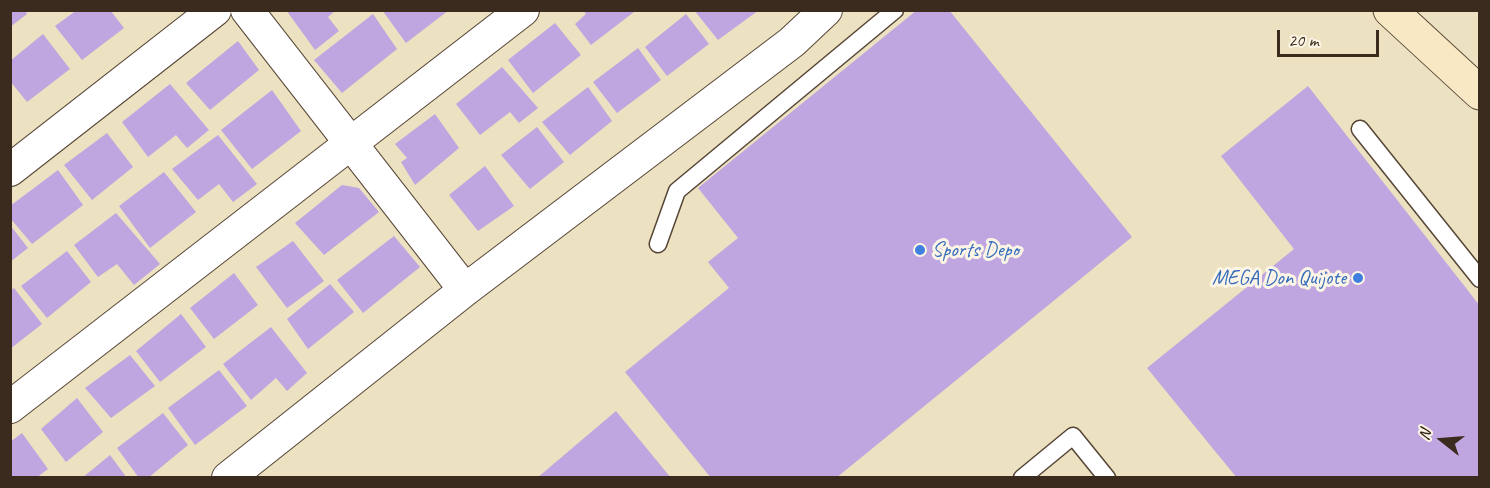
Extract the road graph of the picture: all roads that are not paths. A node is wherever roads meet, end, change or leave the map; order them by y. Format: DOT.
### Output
graph roads {
  1 [pos="215,10"];
  2 [pos="247,10"];
  3 [pos="523,10"];
  4 [pos="826,10"];
  5 [pos="895,10"];
  6 [pos="1396,12"];
  7 [pos="1479,93"];
  8 [pos="1359,129"];
  9 [pos="350,145"];
  10 [pos="10,170"];
  11 [pos="658,244"];
  12 [pos="1479,279"];
  13 [pos="465,291"];
  14 [pos="10,407"];
  15 [pos="228,477"];
  16 [pos="1022,477"];
  17 [pos="1107,477"];
  1 -- 10 [label="street"];
  2 -- 9 [label="street"];
  3 -- 9 [label="street"];
  4 -- 13 [label="street"];
  5 -- 11 [label="lane"];
  6 -- 7 [label="main road"];
  8 -- 12 [label="lane"];
  9 -- 13 [label="street"];
  9 -- 14 [label="street"];
  13 -- 15 [label="street"];
  16 -- 17 [label="lane"];
}
